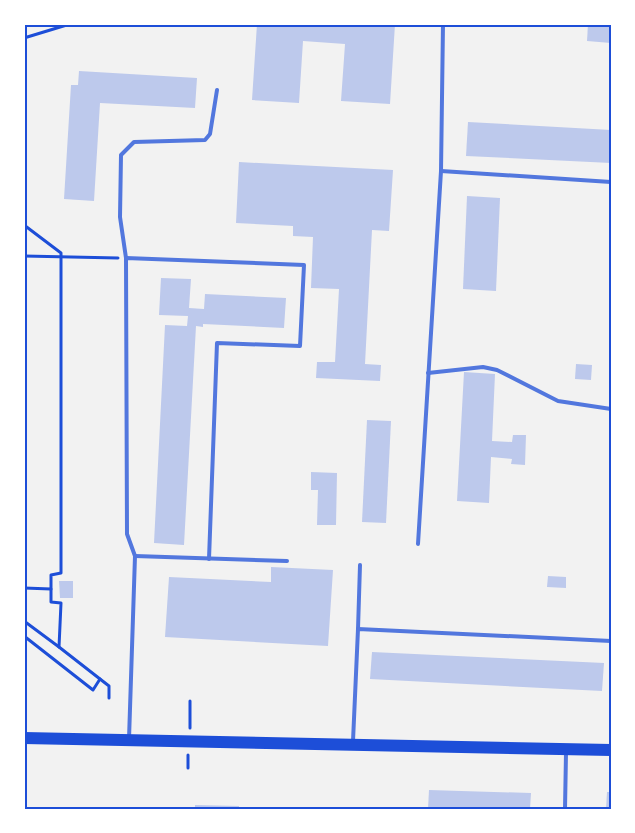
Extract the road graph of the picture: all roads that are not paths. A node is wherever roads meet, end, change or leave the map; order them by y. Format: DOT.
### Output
graph roads {
  1 [pos="443,24"];
  2 [pos="217,90"];
  3 [pos="441,171"];
  4 [pos="611,182"];
  5 [pos="126,258"];
  6 [pos="429,373"];
  7 [pos="611,409"];
  8 [pos="417,544"];
  9 [pos="135,556"];
  10 [pos="209,559"];
  11 [pos="287,561"];
  12 [pos="360,566"];
  13 [pos="358,629"];
  14 [pos="611,641"];
  15 [pos="24,738"];
  16 [pos="129,740"];
  17 [pos="352,745"];
  18 [pos="566,749"];
  19 [pos="611,750"];
  20 [pos="565,809"];
  1 -- 3 [label="lane"];
  2 -- 5 [label="lane"];
  3 -- 4 [label="lane"];
  3 -- 6 [label="lane"];
  5 -- 9 [label="lane"];
  5 -- 10 [label="lane"];
  6 -- 7 [label="lane"];
  6 -- 8 [label="lane"];
  9 -- 10 [label="lane"];
  9 -- 16 [label="lane"];
  10 -- 11 [label="lane"];
  12 -- 13 [label="lane"];
  13 -- 14 [label="lane"];
  13 -- 17 [label="lane"];
  15 -- 16 [label="main road"];
  16 -- 17 [label="main road"];
  17 -- 18 [label="main road"];
  18 -- 19 [label="main road"];
  18 -- 20 [label="lane"];
}
